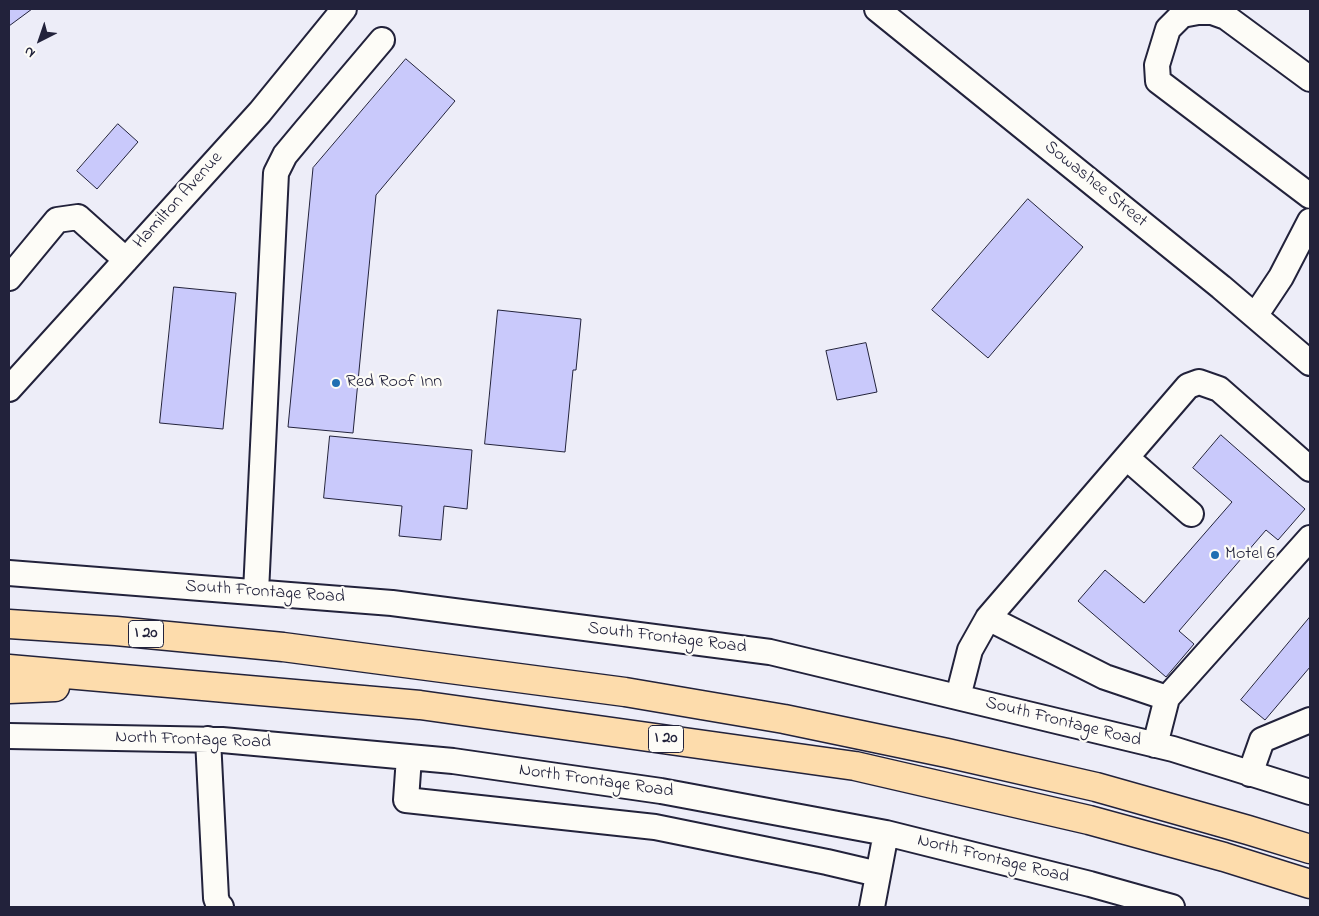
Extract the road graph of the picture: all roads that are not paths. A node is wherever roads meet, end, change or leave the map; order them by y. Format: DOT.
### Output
graph roads {
  1 [pos="344,9"];
  2 [pos="877,9"];
  3 [pos="382,40"];
  4 [pos="1310,79"];
  5 [pos="1310,196"];
  6 [pos="1310,221"];
  7 [pos="126,260"];
  8 [pos="9,278"];
  9 [pos="1256,316"];
  10 [pos="1310,363"];
  11 [pos="9,390"];
  12 [pos="1127,458"];
  13 [pos="1310,469"];
  14 [pos="1191,514"];
  15 [pos="1310,538"];
  16 [pos="9,573"];
  17 [pos="256,592"];
  18 [pos="988,618"];
  19 [pos="9,624"];
  20 [pos="9,669"];
  21 [pos="163,682"];
  22 [pos="9,689"];
  23 [pos="958,697"];
  24 [pos="1167,698"];
  25 [pos="1310,720"];
  26 [pos="9,736"];
  27 [pos="208,739"];
  28 [pos="1155,745"];
  29 [pos="409,757"];
  30 [pos="1250,774"];
  31 [pos="661,791"];
  32 [pos="1310,792"];
  33 [pos="655,828"];
  34 [pos="886,833"];
  35 [pos="1310,850"];
  36 [pos="878,874"];
  37 [pos="1310,884"];
  38 [pos="221,907"];
  39 [pos="872,907"];
  40 [pos="1172,907"];
  1 -- 7 [label="street, Hamilton Avenue"];
  2 -- 9 [label="street, Sowashee Street"];
  3 -- 17 [label="street"];
  4 -- 5 [label="street"];
  6 -- 9 [label="street"];
  7 -- 8 [label="street"];
  7 -- 11 [label="street, Hamilton Avenue"];
  9 -- 10 [label="street, Sowashee Street"];
  12 -- 13 [label="street"];
  12 -- 14 [label="street"];
  12 -- 18 [label="street"];
  15 -- 24 [label="street"];
  16 -- 17 [label="street, South Frontage Road"];
  17 -- 23 [label="street, South Frontage Road"];
  18 -- 23 [label="street"];
  18 -- 24 [label="street"];
  19 -- 35 [label="highway, I 20"];
  20 -- 21 [label="highway, I 20"];
  21 -- 22 [label="highway"];
  21 -- 37 [label="highway, I 20"];
  23 -- 28 [label="street, South Frontage Road"];
  24 -- 28 [label="street"];
  25 -- 30 [label="street"];
  26 -- 27 [label="street, North Frontage Road"];
  27 -- 29 [label="street, North Frontage Road"];
  27 -- 38 [label="street"];
  28 -- 30 [label="street, South Frontage Road"];
  29 -- 31 [label="street, North Frontage Road"];
  29 -- 33 [label="street"];
  30 -- 32 [label="street, South Frontage Road"];
  31 -- 33 [label="street"];
  31 -- 34 [label="street, North Frontage Road"];
  33 -- 36 [label="street"];
  34 -- 36 [label="street"];
  34 -- 40 [label="street, North Frontage Road"];
  36 -- 39 [label="street"];
}
